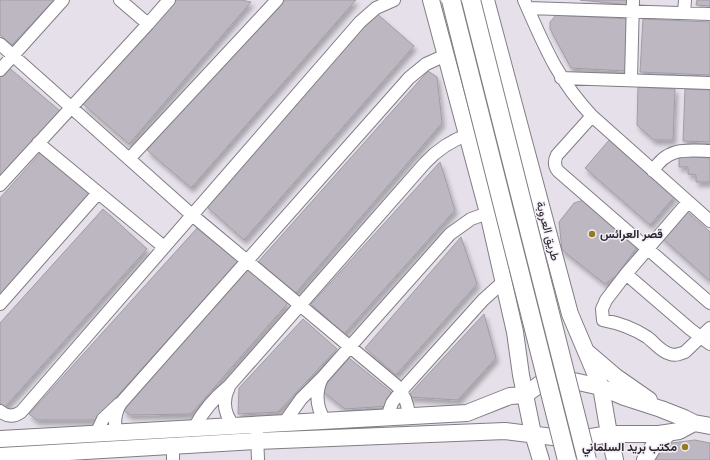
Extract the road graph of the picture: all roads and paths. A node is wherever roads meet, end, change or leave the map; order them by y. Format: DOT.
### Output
graph roads {
  1 [pos="64,0"];
  2 [pos="120,0"];
  3 [pos="169,0"];
  4 [pos="277,0"];
  5 [pos="394,0"];
  6 [pos="431,0"];
  7 [pos="451,0"];
  8 [pos="471,0"];
  9 [pos="486,0"];
  10 [pos="685,0"];
  11 [pos="374,4"];
  12 [pos="526,4"];
  13 [pos="633,6"];
  14 [pos="684,13"];
  15 [pos="710,14"];
  16 [pos="148,24"];
  17 [pos="0,44"];
  18 [pos="446,54"];
  19 [pos="12,56"];
  20 [pos="0,70"];
  21 [pos="561,78"];
  22 [pos="631,79"];
  23 [pos="710,83"];
  24 [pos="71,108"];
  25 [pos="592,116"];
  26 [pos="467,134"];
  27 [pos="38,143"];
  28 [pos="710,151"];
  29 [pos="129,159"];
  30 [pos="653,171"];
  31 [pos="0,185"];
  32 [pos="98,193"];
  33 [pos="688,202"];
  34 [pos="488,213"];
  35 [pos="192,215"];
  36 [pos="710,221"];
  37 [pos="164,247"];
  38 [pos="648,249"];
  39 [pos="247,261"];
  40 [pos="626,274"];
  41 [pos="503,282"];
  42 [pos="710,302"];
  43 [pos="0,304"];
  44 [pos="300,305"];
  45 [pos="570,314"];
  46 [pos="710,328"];
  47 [pos="515,332"];
  48 [pos="705,341"];
  49 [pos="349,347"];
  50 [pos="584,350"];
  51 [pos="323,377"];
  52 [pos="229,386"];
  53 [pos="601,387"];
  54 [pos="401,390"];
  55 [pos="525,395"];
  56 [pos="121,402"];
  57 [pos="661,409"];
  58 [pos="0,411"];
  59 [pos="409,416"];
  60 [pos="387,417"];
  61 [pos="325,421"];
  62 [pos="284,423"];
  63 [pos="257,425"];
  64 [pos="702,425"];
  65 [pos="234,426"];
  66 [pos="194,428"];
  67 [pos="116,433"];
  68 [pos="669,433"];
  69 [pos="96,434"];
  70 [pos="533,434"];
  71 [pos="609,434"];
  72 [pos="0,439"];
  73 [pos="258,441"];
  74 [pos="173,453"];
  75 [pos="92,455"];
  76 [pos="4,457"];
  77 [pos="258,460"];
  78 [pos="541,460"];
  79 [pos="567,460"];
  80 [pos="587,460"];
  81 [pos="615,460"];
  82 [pos="645,460"];
  1 -- 19 [label="street"];
  2 -- 16 [label="street"];
  3 -- 16 [label="street"];
  4 -- 29 [label="street"];
  5 -- 11 [label="street"];
  6 -- 18 [label="main road"];
  7 -- 79 [label="highway, bridge"];
  8 -- 80 [label="highway, طريق العروبة, bridge"];
  9 -- 45 [label="main road, طريق العروبة"];
  10 -- 14 [label="street"];
  11 -- 35 [label="street"];
  12 -- 13 [label="street"];
  12 -- 21 [label="street"];
  13 -- 14 [label="street"];
  13 -- 22 [label="street"];
  14 -- 15 [label="street"];
  16 -- 24 [label="street"];
  17 -- 19 [label="street"];
  18 -- 26 [label="main road"];
  18 -- 39 [label="street"];
  19 -- 20 [label="street"];
  19 -- 24 [label="street"];
  21 -- 22 [label="street"];
  21 -- 25 [label="street"];
  22 -- 23 [label="street"];
  24 -- 27 [label="street"];
  24 -- 29 [label="street"];
  25 -- 30 [label="street"];
  25 -- 38 [label="street"];
  26 -- 34 [label="main road"];
  26 -- 44 [label="street"];
  27 -- 31 [label="street"];
  27 -- 32 [label="street"];
  28 -- 30 [label="street"];
  29 -- 35 [label="street"];
  30 -- 33 [label="street"];
  32 -- 37 [label="street"];
  32 -- 43 [label="street"];
  33 -- 36 [label="street"];
  33 -- 38 [label="street"];
  34 -- 41 [label="main road"];
  34 -- 49 [label="street"];
  35 -- 37 [label="street"];
  35 -- 39 [label="street"];
  37 -- 58 [label="street"];
  38 -- 40 [label="street"];
  38 -- 42 [label="street"];
  39 -- 44 [label="street"];
  39 -- 56 [label="street"];
  40 -- 48 [label="street"];
  40 -- 48 [label="street"];
  41 -- 47 [label="main road"];
  41 -- 54 [label="street"];
  44 -- 49 [label="street"];
  44 -- 52 [label="street"];
  45 -- 47 [label="main road"];
  45 -- 50 [label="main road, طريق العروبة"];
  46 -- 48 [label="street"];
  47 -- 55 [label="main road"];
  49 -- 51 [label="street"];
  49 -- 54 [label="street"];
  50 -- 53 [label="main road, طريق العروبة"];
  50 -- 57 [label="main road"];
  51 -- 61 [label="street"];
  51 -- 62 [label="street"];
  52 -- 65 [label="street"];
  52 -- 66 [label="street"];
  53 -- 55 [label="main road"];
  53 -- 57 [label="main road"];
  53 -- 71 [label="main road, طريق العروبة"];
  54 -- 59 [label="street"];
  54 -- 60 [label="street"];
  55 -- 59 [label="main road"];
  55 -- 70 [label="main road"];
  56 -- 67 [label="street"];
  56 -- 69 [label="street"];
  57 -- 64 [label="main road"];
  59 -- 60 [label="main road"];
  60 -- 61 [label="main road"];
  61 -- 62 [label="main road"];
  62 -- 63 [label="main road"];
  63 -- 65 [label="main road"];
  63 -- 73 [label="street"];
  64 -- 68 [label="main road"];
  65 -- 66 [label="main road"];
  66 -- 67 [label="main road"];
  67 -- 69 [label="main road"];
  68 -- 71 [label="main road"];
  68 -- 82 [label="main road"];
  69 -- 72 [label="main road"];
  70 -- 71 [label="main road"];
  70 -- 73 [label="main road"];
  70 -- 78 [label="main road"];
  71 -- 81 [label="main road, طريق العروبة"];
  73 -- 74 [label="main road"];
  73 -- 77 [label="street"];
  74 -- 75 [label="main road"];
  75 -- 76 [label="main road"];
}
